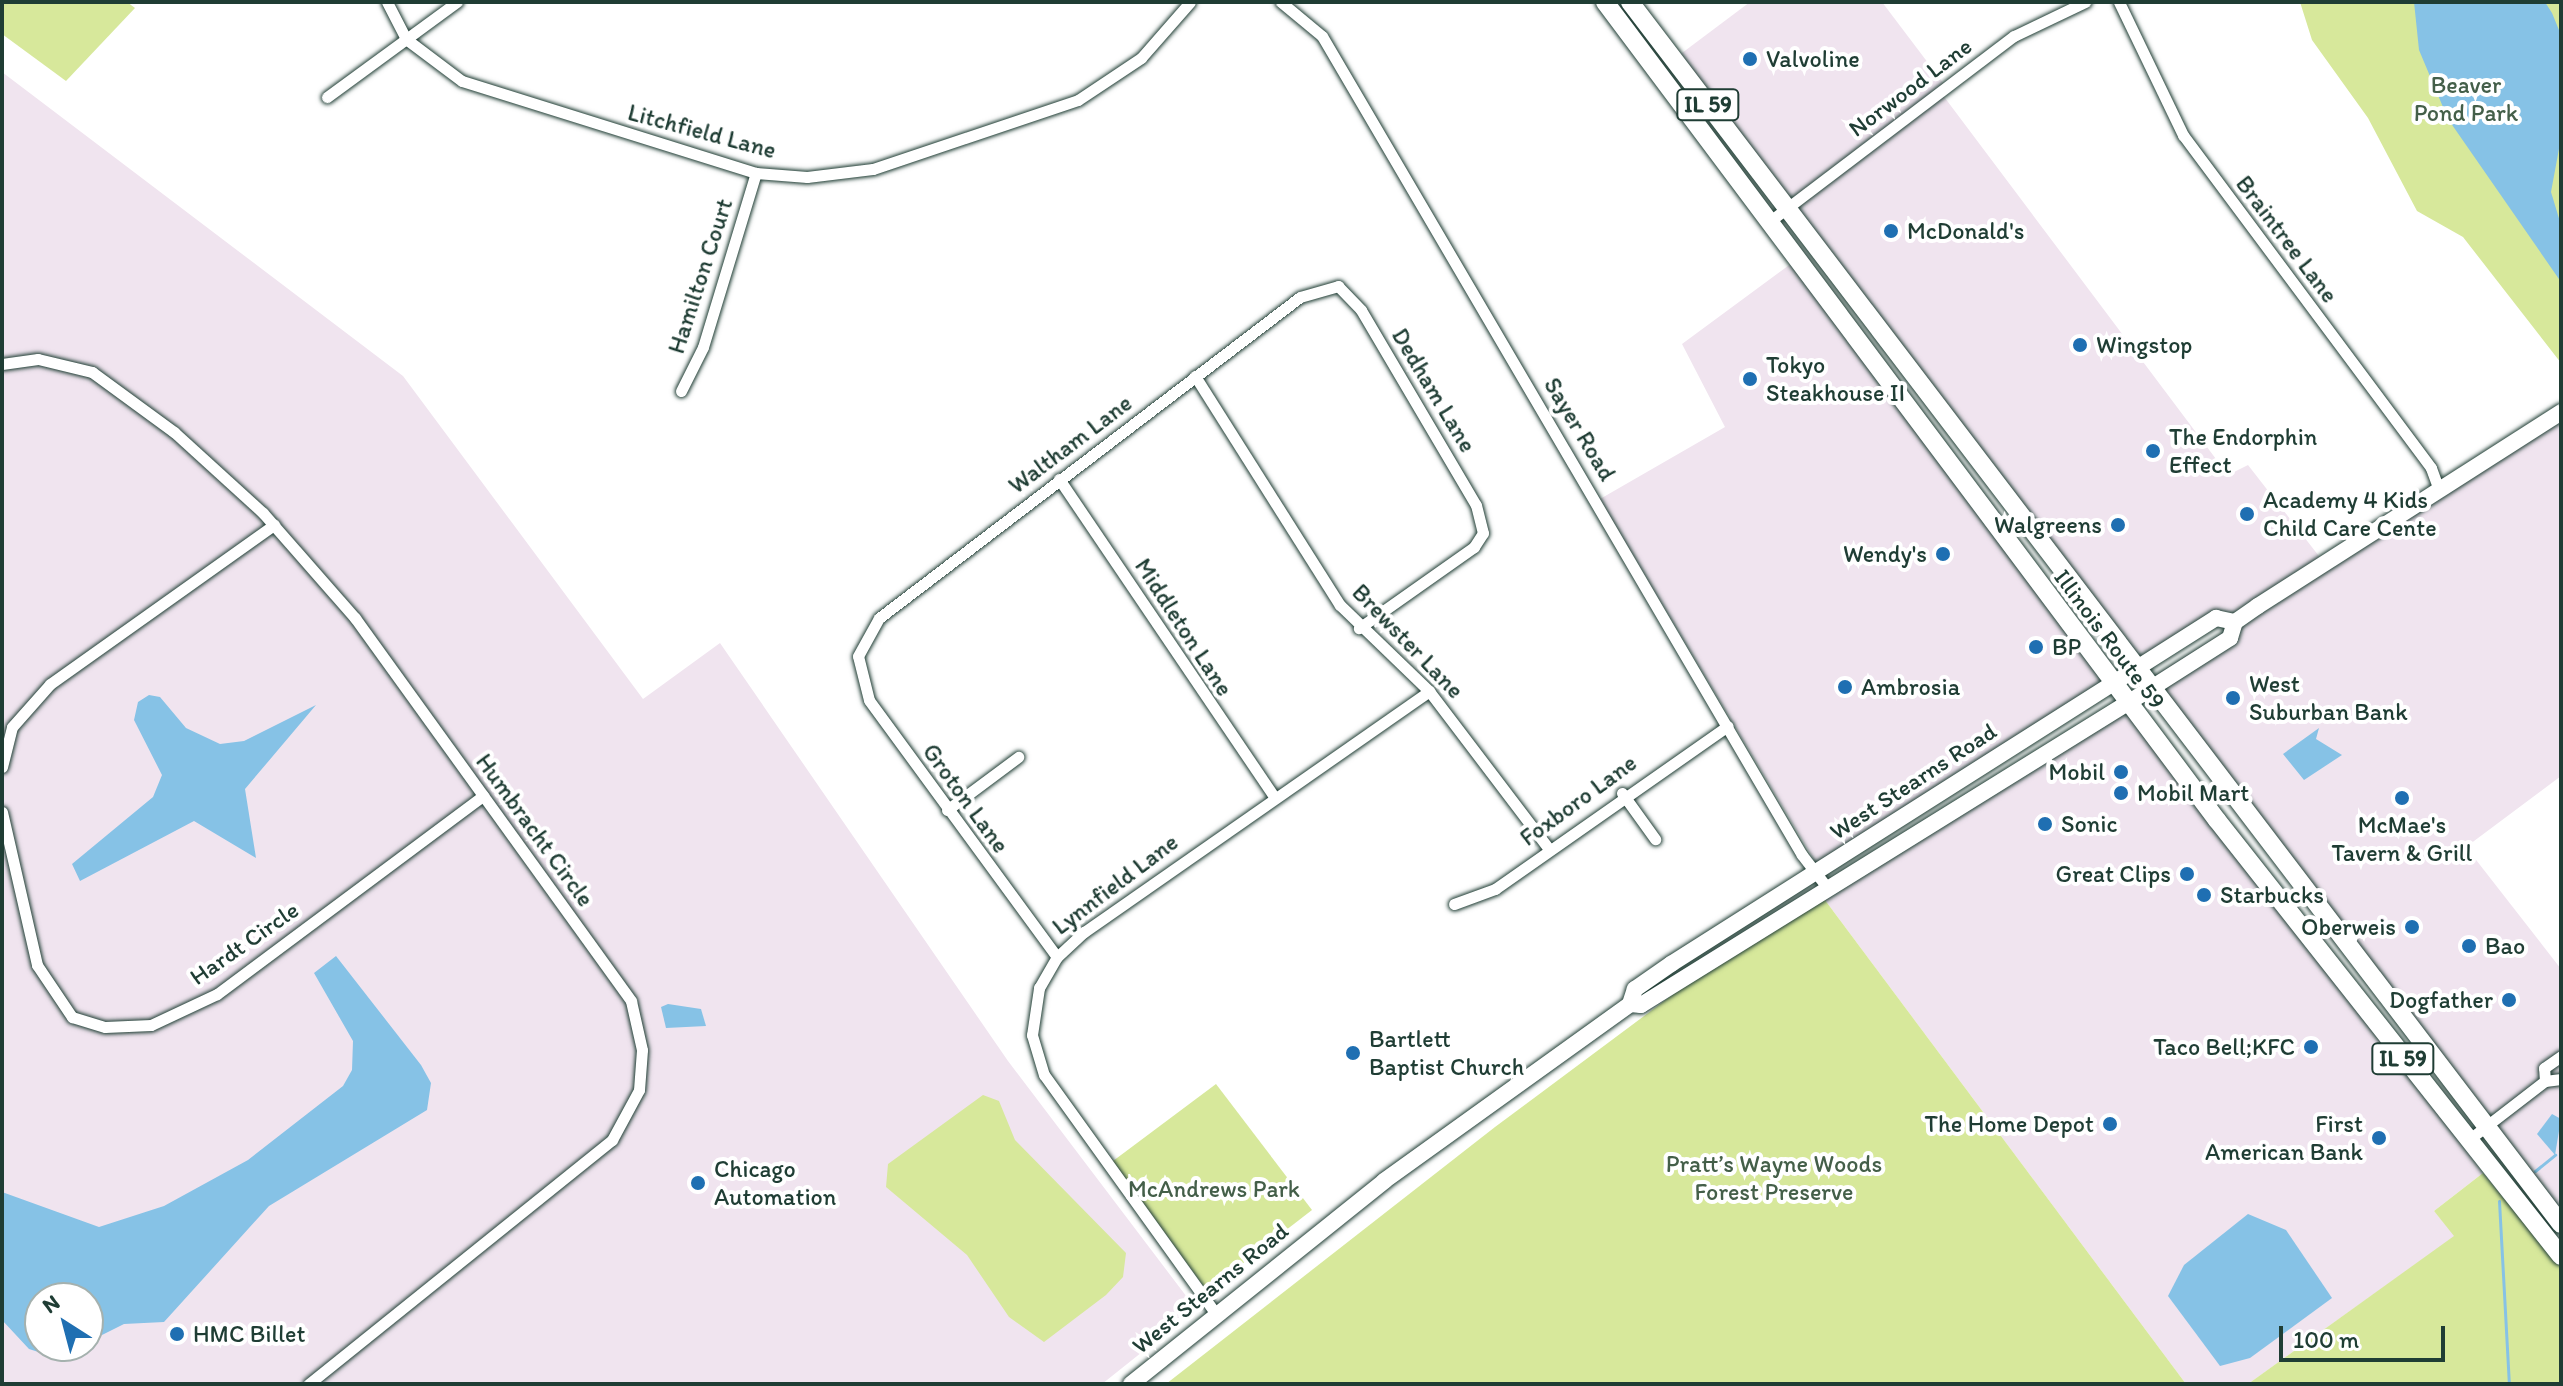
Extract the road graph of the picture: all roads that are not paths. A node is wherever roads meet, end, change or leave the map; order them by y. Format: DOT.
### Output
graph roads {
  1 [pos="387,2"];
  2 [pos="457,2"];
  3 [pos="1190,2"];
  4 [pos="1281,2"];
  5 [pos="1605,2"];
  6 [pos="1630,2"];
  7 [pos="2085,2"];
  8 [pos="2119,2"];
  9 [pos="406,39"];
  10 [pos="327,97"];
  11 [pos="756,173"];
  12 [pos="1786,209"];
  13 [pos="1770,221"];
  14 [pos="1327,288"];
  15 [pos="2,364"];
  16 [pos="1195,376"];
  17 [pos="681,391"];
  18 [pos="2561,412"];
  19 [pos="1059,479"];
  20 [pos="2439,490"];
  21 [pos="274,525"];
  22 [pos="2235,622"];
  23 [pos="1359,628"];
  24 [pos="858,656"];
  25 [pos="2134,669"];
  26 [pos="2113,683"];
  27 [pos="2150,689"];
  28 [pos="1429,691"];
  29 [pos="2128,703"];
  30 [pos="1728,726"];
  31 [pos="1018,757"];
  32 [pos="2,767"];
  33 [pos="1622,793"];
  34 [pos="483,796"];
  35 [pos="1274,797"];
  36 [pos="947,810"];
  37 [pos="2,812"];
  38 [pos="1655,839"];
  39 [pos="1548,848"];
  40 [pos="1815,872"];
  41 [pos="1829,890"];
  42 [pos="1454,904"];
  43 [pos="1057,957"];
  44 [pos="1630,1004"];
  45 [pos="2561,1056"];
  46 [pos="2561,1079"];
  47 [pos="2545,1081"];
  48 [pos="2484,1128"];
  49 [pos="2467,1141"];
  50 [pos="2561,1224"];
  51 [pos="2561,1256"];
  52 [pos="1216,1314"];
  53 [pos="309,1384"];
  54 [pos="1131,1384"];
  1 -- 9 [label="street, Litchfield Lane"];
  2 -- 9 [label="street"];
  3 -- 11 [label="street, Litchfield Lane"];
  4 -- 30 [label="street, Sayer Road"];
  5 -- 13 [label="main road, Illinois Route 59 / IL 59"];
  6 -- 12 [label="main road, Illinois Route 59 / IL 59"];
  7 -- 12 [label="street, Norwood Lane"];
  8 -- 20 [label="street, Braintree Lane"];
  9 -- 10 [label="street"];
  9 -- 11 [label="street, Litchfield Lane"];
  11 -- 17 [label="street, Hamilton Court"];
  12 -- 13 [label="street, Norwood Lane"];
  12 -- 25 [label="main road, Illinois Route 59 / IL 59"];
  13 -- 26 [label="main road, Illinois Route 59 / IL 59"];
  14 -- 16 [label="street, Waltham Lane"];
  14 -- 23 [label="street, Dedham Lane"];
  15 -- 21 [label="street, Humbracht Circle"];
  16 -- 19 [label="street, Waltham Lane"];
  16 -- 23 [label="street, Brewster Lane"];
  18 -- 20 [label="main road, West Stearns Road"];
  19 -- 24 [label="street, Waltham Lane"];
  19 -- 35 [label="street, Middleton Lane"];
  20 -- 22 [label="main road, West Stearns Road"];
  21 -- 32 [label="street"];
  21 -- 34 [label="street, Humbracht Circle"];
  22 -- 25 [label="main road, West Stearns Road"];
  22 -- 27 [label="main road, West Stearns Road"];
  23 -- 28 [label="street, Brewster Lane"];
  24 -- 36 [label="street, Groton Lane"];
  25 -- 26 [label="main road, West Stearns Road"];
  25 -- 27 [label="main road, Illinois Route 59 / IL 59"];
  26 -- 29 [label="main road, Illinois Route 59 / IL 59"];
  26 -- 40 [label="main road, West Stearns Road"];
  27 -- 29 [label="main road, West Stearns Road"];
  27 -- 48 [label="main road, Illinois Route 59 / IL 59"];
  28 -- 35 [label="street, Lynnfield Lane"];
  28 -- 39 [label="street, Brewster Lane"];
  29 -- 41 [label="main road, West Stearns Road"];
  29 -- 49 [label="main road, Illinois Route 59 / IL 59"];
  30 -- 33 [label="street, Foxboro Lane"];
  30 -- 40 [label="street, Sayer Road"];
  31 -- 36 [label="street"];
  33 -- 38 [label="street"];
  33 -- 39 [label="street, Foxboro Lane"];
  34 -- 37 [label="street, Hardt Circle"];
  34 -- 53 [label="street, Humbracht Circle"];
  35 -- 43 [label="street, Lynnfield Lane"];
  36 -- 43 [label="street, Groton Lane"];
  39 -- 42 [label="street, Foxboro Lane"];
  40 -- 41 [label="street, Sayer Road"];
  40 -- 44 [label="main road, West Stearns Road"];
  41 -- 44 [label="main road, West Stearns Road"];
  43 -- 52 [label="street, Lynnfield Lane"];
  44 -- 52 [label="main road, West Stearns Road"];
  45 -- 47 [label="street"];
  46 -- 47 [label="street"];
  47 -- 48 [label="street"];
  48 -- 49 [label="street"];
  48 -- 50 [label="main road, Illinois Route 59 / IL 59"];
  49 -- 51 [label="main road, Illinois Route 59 / IL 59"];
  52 -- 54 [label="main road, West Stearns Road"];
}
